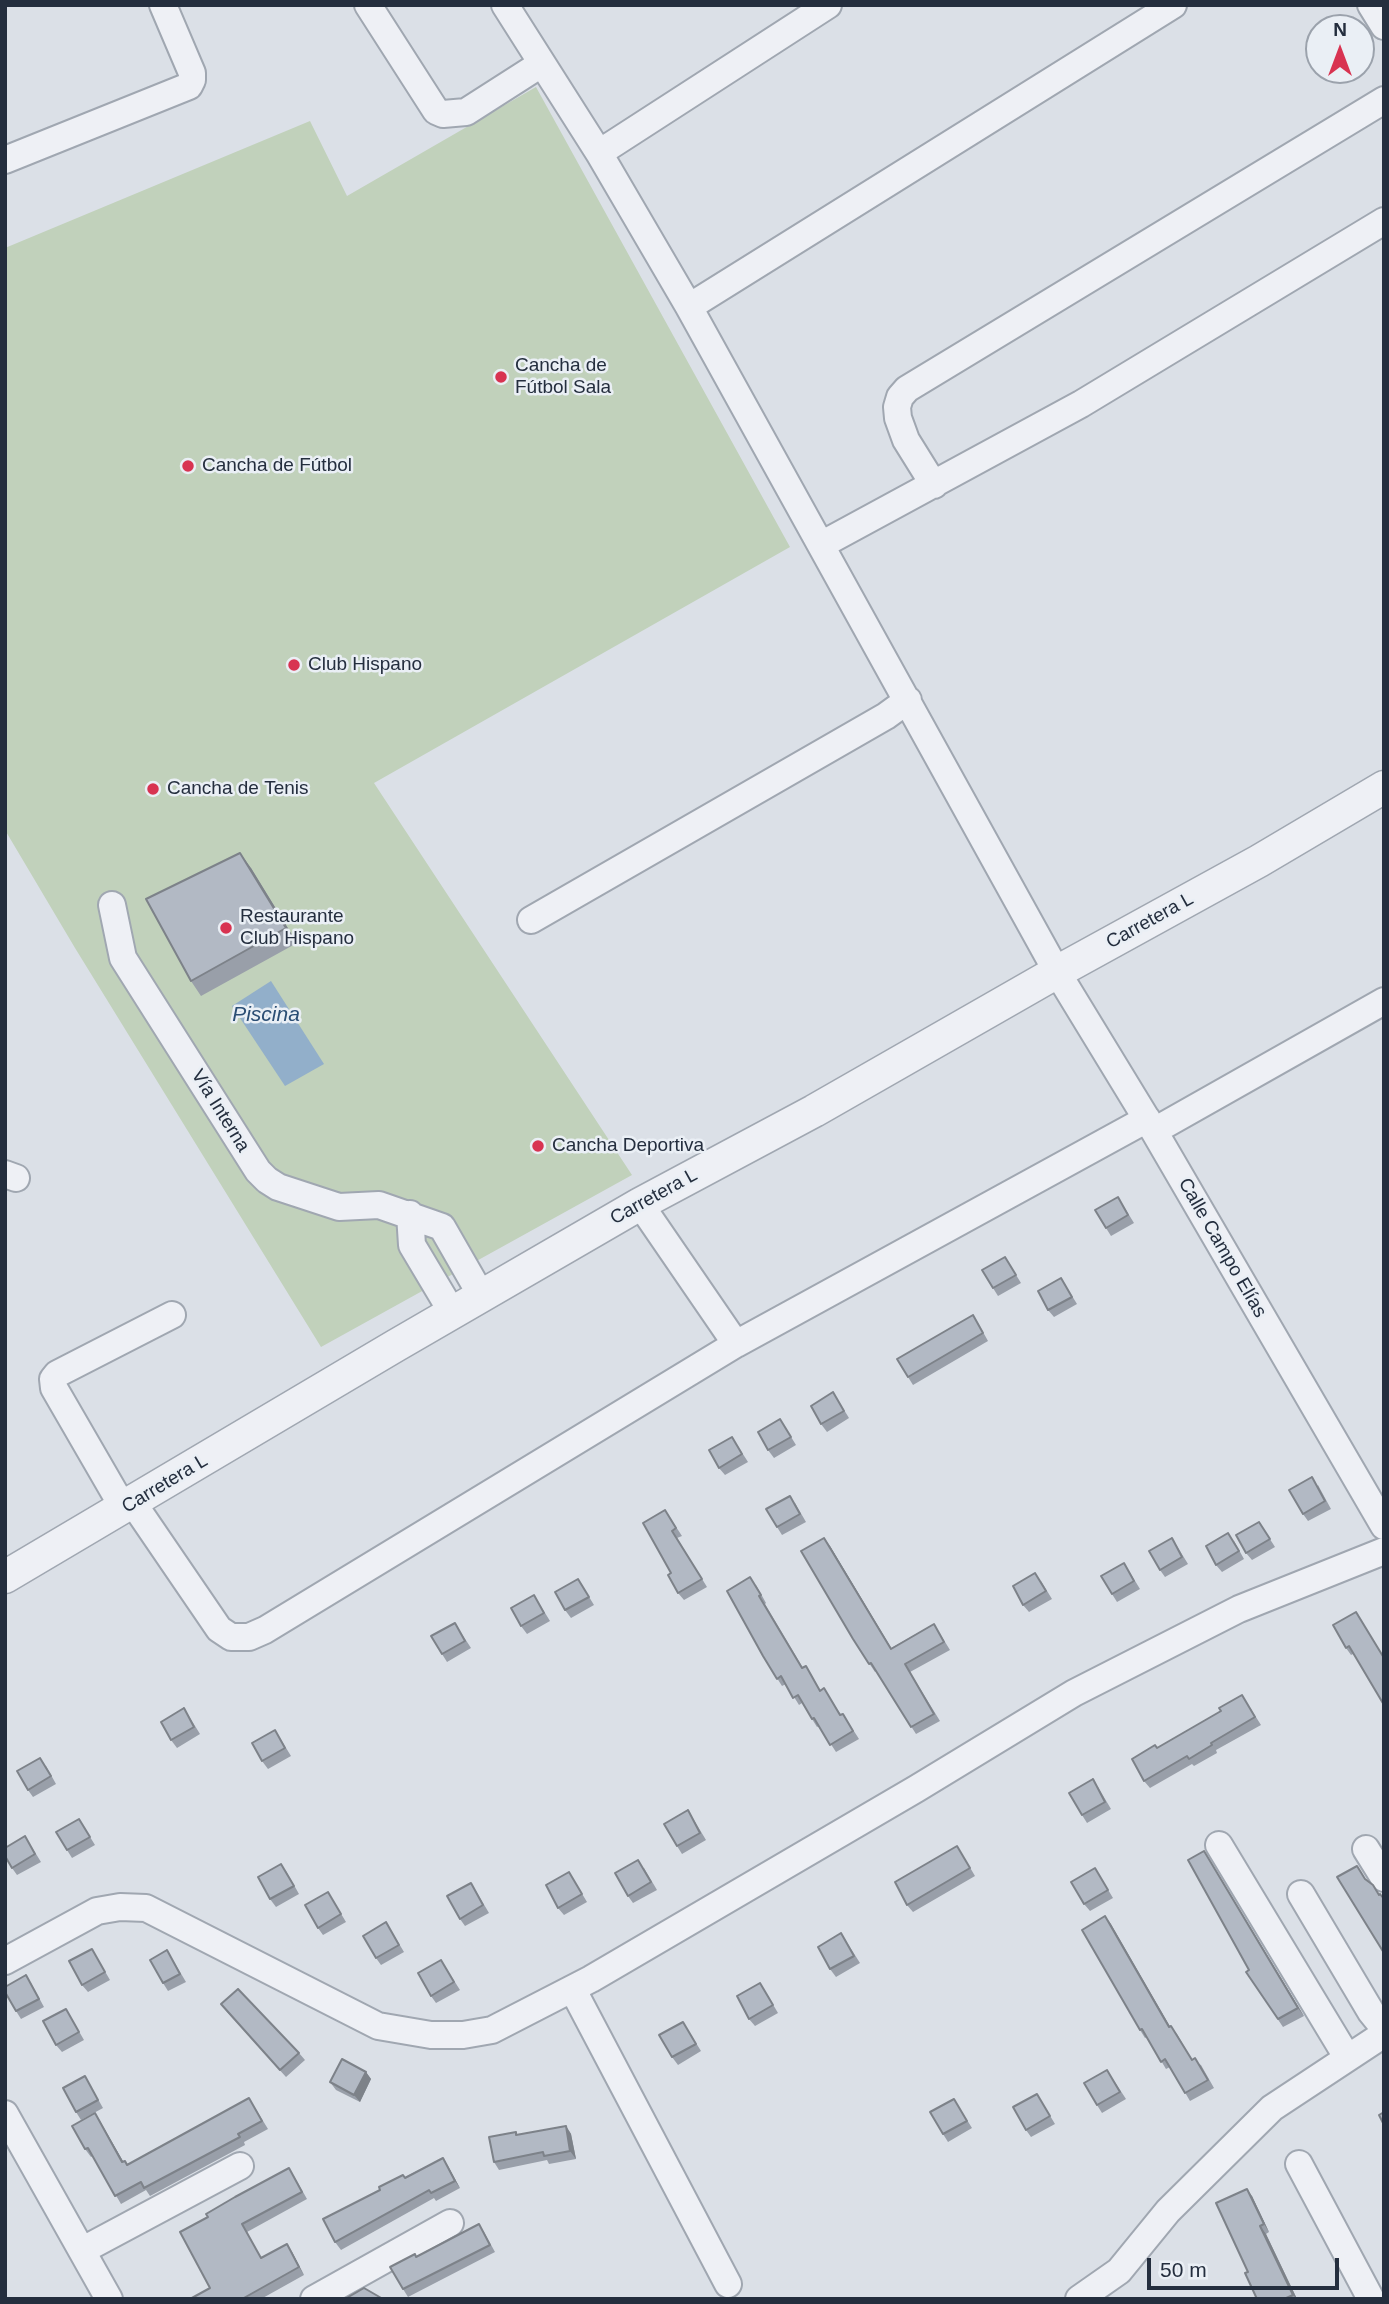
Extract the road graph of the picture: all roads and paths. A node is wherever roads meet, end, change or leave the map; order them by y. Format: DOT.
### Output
graph roads {
  1 [pos="163,5"];
  2 [pos="368,5"];
  3 [pos="505,5"];
  4 [pos="828,5"];
  5 [pos="1173,5"];
  6 [pos="1371,5"];
  7 [pos="1384,26"];
  8 [pos="541,64"];
  9 [pos="1384,100"];
  10 [pos="599,153"];
  11 [pos="5,160"];
  12 [pos="1384,220"];
  13 [pos="689,307"];
  14 [pos="934,485"];
  15 [pos="821,545"];
  16 [pos="908,700"];
  17 [pos="1384,787"];
  18 [pos="112,905"];
  19 [pos="531,920"];
  20 [pos="1057,972"];
  21 [pos="1384,1001"];
  22 [pos="1151,1125"];
  23 [pos="639,1204"];
  24 [pos="410,1214"];
  25 [pos="481,1295"];
  26 [pos="452,1312"];
  27 [pos="172,1315"];
  28 [pos="736,1344"];
  29 [pos="129,1506"];
  30 [pos="1384,1526"];
  31 [pos="1384,1551"];
  32 [pos="5,1577"];
  33 [pos="1219,1845"];
  34 [pos="1366,1849"];
  35 [pos="1384,1878"];
  36 [pos="1301,1894"];
  37 [pos="5,1961"];
  38 [pos="573,1990"];
  39 [pos="1384,2028"];
  40 [pos="1384,2034"];
  41 [pos="1347,2056"];
  42 [pos="5,2114"];
  43 [pos="1299,2164"];
  44 [pos="240,2166"];
  45 [pos="450,2223"];
  46 [pos="83,2250"];
  47 [pos="728,2284"];
  48 [pos="109,2299"];
  49 [pos="314,2299"];
  50 [pos="1079,2299"];
  51 [pos="1371,2299"];
  1 -- 11 [label="street"];
  2 -- 8 [label="street"];
  3 -- 8 [label="street, Calle Campo Elías"];
  4 -- 10 [label="street"];
  5 -- 13 [label="street"];
  6 -- 7 [label="street"];
  8 -- 10 [label="street, Calle Campo Elías"];
  9 -- 14 [label="street"];
  10 -- 13 [label="street, Calle Campo Elías"];
  12 -- 14 [label="street"];
  13 -- 15 [label="street, Calle Campo Elías"];
  14 -- 15 [label="street"];
  15 -- 16 [label="street, Calle Campo Elías"];
  16 -- 19 [label="street"];
  16 -- 20 [label="street, Calle Campo Elías"];
  17 -- 20 [label="street, Carretera L"];
  18 -- 24 [label="street, Vía Interna"];
  20 -- 22 [label="street, Calle Campo Elías"];
  20 -- 23 [label="street, Carretera L"];
  21 -- 22 [label="street"];
  22 -- 28 [label="street"];
  22 -- 30 [label="street, Calle Campo Elías"];
  23 -- 25 [label="street, Carretera L"];
  23 -- 28 [label="street"];
  24 -- 25 [label="street"];
  24 -- 26 [label="street"];
  25 -- 26 [label="street, Carretera L"];
  26 -- 29 [label="street, Carretera L"];
  27 -- 29 [label="street"];
  28 -- 29 [label="street"];
  29 -- 32 [label="street, Carretera L"];
  31 -- 38 [label="street"];
  33 -- 41 [label="street"];
  34 -- 35 [label="street"];
  36 -- 39 [label="street"];
  37 -- 38 [label="street"];
  38 -- 47 [label="street"];
  40 -- 41 [label="street"];
  41 -- 50 [label="street"];
  42 -- 46 [label="street"];
  43 -- 51 [label="street"];
  44 -- 46 [label="street"];
  45 -- 49 [label="street"];
  46 -- 48 [label="street"];
}
